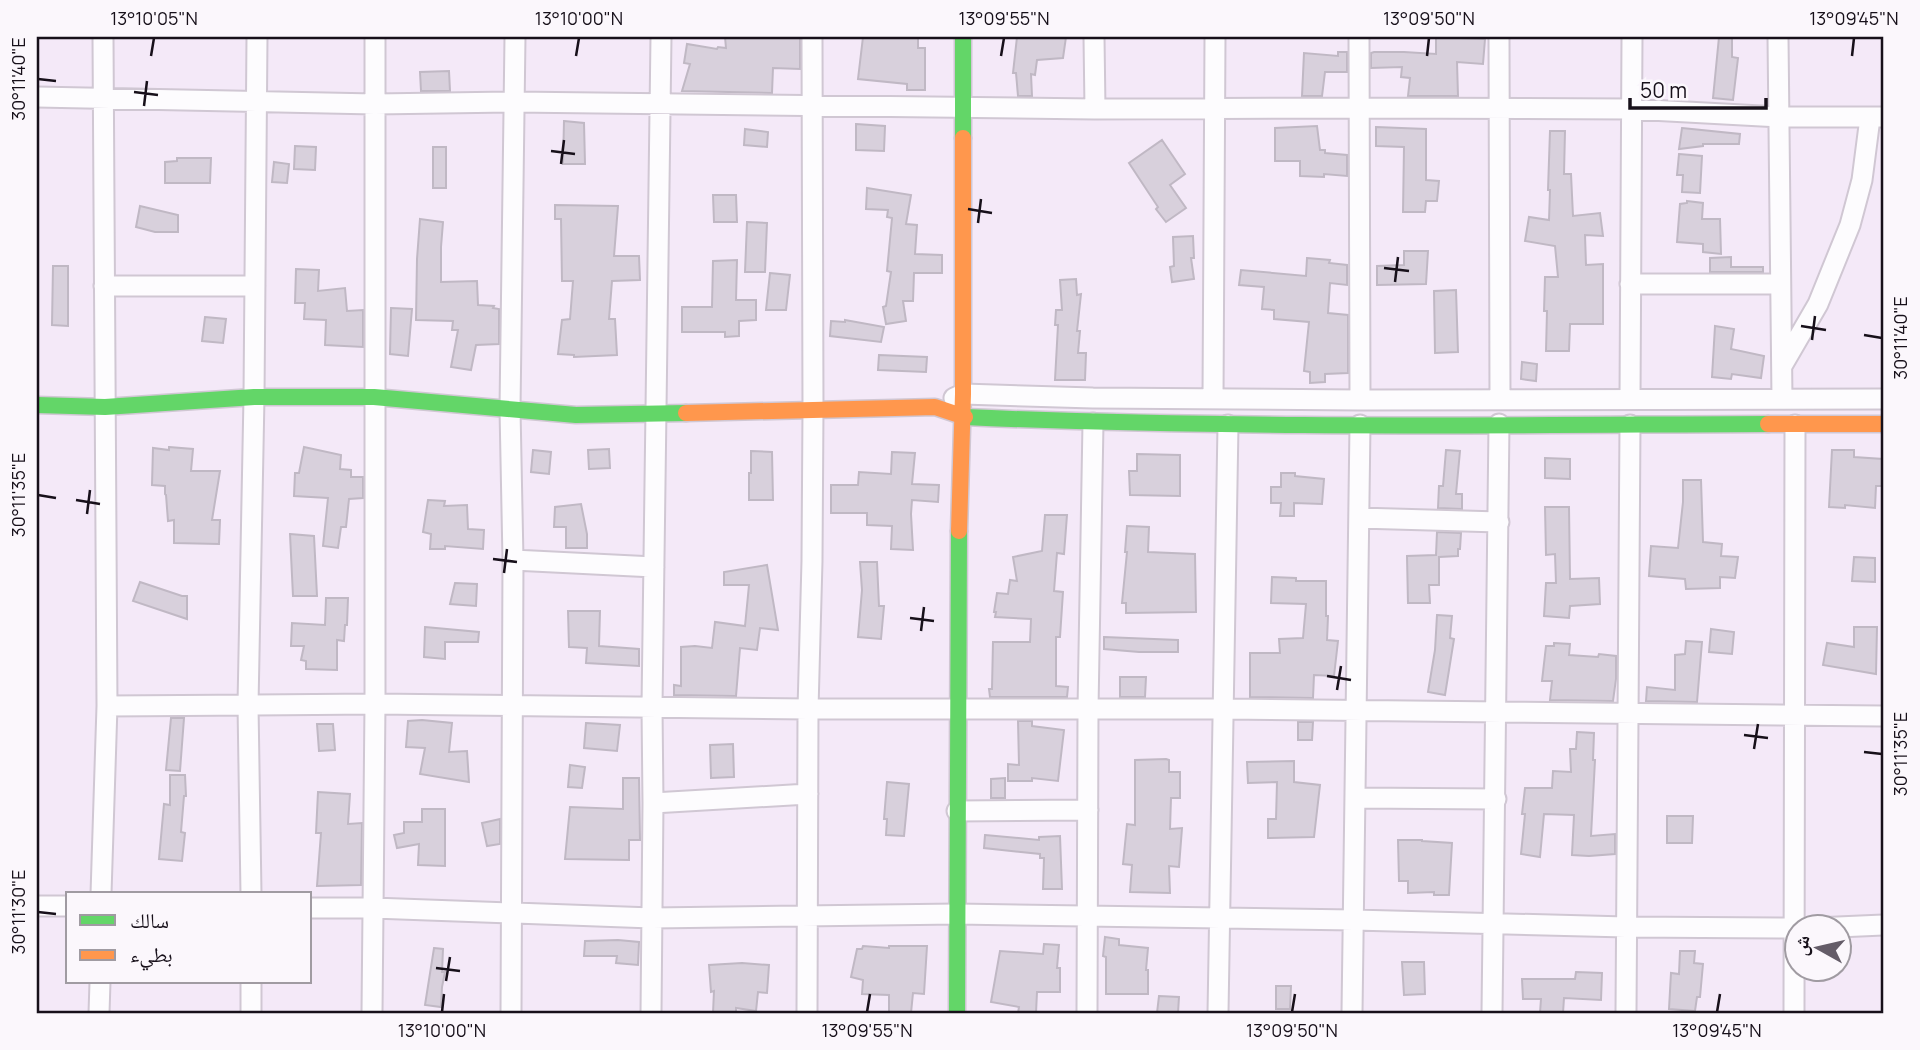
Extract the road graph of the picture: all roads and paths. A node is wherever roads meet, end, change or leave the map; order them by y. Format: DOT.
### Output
graph roads {
  1 [pos="103,37"];
  2 [pos="257,37"];
  3 [pos="375,37"];
  4 [pos="515,37"];
  5 [pos="661,37"];
  6 [pos="812,37"];
  7 [pos="963,37"];
  8 [pos="1094,37"];
  9 [pos="1215,37"];
  10 [pos="1359,37"];
  11 [pos="1499,37"];
  12 [pos="1632,37"];
  13 [pos="1778,37"];
  14 [pos="37,97"];
  15 [pos="103,97"];
  16 [pos="257,102"];
  17 [pos="514,102"];
  18 [pos="375,103"];
  19 [pos="661,104"];
  20 [pos="812,106"];
  21 [pos="963,107"];
  22 [pos="1358,107"];
  23 [pos="1095,109"];
  24 [pos="1215,109"];
  25 [pos="1632,109"];
  26 [pos="1498,110"];
  27 [pos="1780,117"];
  28 [pos="1876,118"];
  29 [pos="1630,284"];
  30 [pos="1779,284"];
  31 [pos="255,285"];
  32 [pos="104,286"];
  33 [pos="1781,367"];
  34 [pos="963,394"];
  35 [pos="254,397"];
  36 [pos="374,397"];
  37 [pos="1213,398"];
  38 [pos="1500,399"];
  39 [pos="1630,399"];
  40 [pos="1782,399"];
  41 [pos="1883,399"];
  42 [pos="1360,400"];
  43 [pos="37,405"];
  44 [pos="105,407"];
  45 [pos="935,407"];
  46 [pos="813,409"];
  47 [pos="510,410"];
  48 [pos="656,414"];
  49 [pos="962,417"];
  50 [pos="1093,423"];
  51 [pos="1499,424"];
  52 [pos="1883,424"];
  53 [pos="1228,425"];
  54 [pos="1360,425"];
  55 [pos="1630,425"];
  56 [pos="1795,425"];
  57 [pos="1359,518"];
  58 [pos="1499,522"];
  59 [pos="513,561"];
  60 [pos="654,567"];
  61 [pos="375,704"];
  62 [pos="248,705"];
  63 [pos="107,706"];
  64 [pos="513,706"];
  65 [pos="652,707"];
  66 [pos="808,709"];
  67 [pos="957,709"];
  68 [pos="1088,709"];
  69 [pos="1224,709"];
  70 [pos="1355,710"];
  71 [pos="1497,713"];
  72 [pos="1627,713"];
  73 [pos="1795,714"];
  74 [pos="1883,716"];
  75 [pos="808,794"];
  76 [pos="1355,798"];
  77 [pos="1496,799"];
  78 [pos="653,803"];
  79 [pos="1087,810"];
  80 [pos="957,811"];
  81 [pos="101,892"];
  82 [pos="251,892"];
  83 [pos="37,906"];
  84 [pos="66,906"];
  85 [pos="312,908"];
  86 [pos="373,908"];
  87 [pos="511,914"];
  88 [pos="957,914"];
  89 [pos="1796,914"];
  90 [pos="1087,916"];
  91 [pos="652,918"];
  92 [pos="808,918"];
  93 [pos="1220,919"];
  94 [pos="1354,920"];
  95 [pos="1494,923"];
  96 [pos="1883,925"];
  97 [pos="1854,926"];
  98 [pos="1626,927"];
  99 [pos="1784,928"];
  100 [pos="100,984"];
  101 [pos="251,984"];
  102 [pos="1795,984"];
  103 [pos="99,1013"];
  104 [pos="251,1013"];
  105 [pos="372,1013"];
  106 [pos="510,1013"];
  107 [pos="651,1013"];
  108 [pos="807,1013"];
  109 [pos="957,1013"];
  110 [pos="1087,1013"];
  111 [pos="1218,1013"];
  112 [pos="1352,1013"];
  113 [pos="1492,1013"];
  114 [pos="1626,1013"];
  115 [pos="1794,1013"];
  1 -- 15 [label="street"];
  2 -- 16 [label="street"];
  3 -- 18 [label="street"];
  4 -- 17 [label="street"];
  5 -- 19 [label="street"];
  6 -- 20 [label="street"];
  7 -- 21 [label="street"];
  8 -- 23 [label="street"];
  9 -- 24 [label="street"];
  10 -- 22 [label="street"];
  11 -- 26 [label="street"];
  12 -- 25 [label="street"];
  13 -- 27 [label="street"];
  14 -- 15 [label="street"];
  15 -- 16 [label="street"];
  15 -- 32 [label="street"];
  16 -- 18 [label="street"];
  16 -- 31 [label="street"];
  17 -- 18 [label="street"];
  17 -- 19 [label="street"];
  17 -- 47 [label="street"];
  18 -- 36 [label="street"];
  19 -- 20 [label="street"];
  19 -- 48 [label="street"];
  20 -- 21 [label="street"];
  20 -- 46 [label="street"];
  21 -- 23 [label="street"];
  21 -- 34 [label="street"];
  22 -- 24 [label="street"];
  22 -- 26 [label="street"];
  22 -- 42 [label="street"];
  23 -- 24 [label="street"];
  24 -- 37 [label="street"];
  25 -- 26 [label="street"];
  25 -- 27 [label="street"];
  25 -- 29 [label="street"];
  26 -- 38 [label="street"];
  27 -- 28 [label="street"];
  27 -- 30 [label="street"];
  28 -- 33 [label="street"];
  29 -- 30 [label="street"];
  29 -- 39 [label="street"];
  30 -- 33 [label="street"];
  31 -- 32 [label="street"];
  31 -- 35 [label="street"];
  32 -- 44 [label="street"];
  33 -- 40 [label="street"];
  34 -- 37 [label="street"];
  34 -- 45 [label="street"];
  34 -- 49 [label="street"];
  35 -- 36 [label="street"];
  35 -- 44 [label="street"];
  35 -- 62 [label="street"];
  36 -- 47 [label="street"];
  36 -- 61 [label="street"];
  37 -- 42 [label="street"];
  38 -- 39 [label="street"];
  38 -- 42 [label="street"];
  39 -- 40 [label="street"];
  40 -- 41 [label="street"];
  43 -- 44 [label="street"];
  44 -- 63 [label="street"];
  45 -- 46 [label="street"];
  45 -- 49 [label="street"];
  46 -- 48 [label="street"];
  46 -- 66 [label="street"];
  47 -- 48 [label="street"];
  47 -- 59 [label="street"];
  48 -- 60 [label="street"];
  49 -- 50 [label="street"];
  49 -- 67 [label="street"];
  50 -- 53 [label="street"];
  50 -- 68 [label="street"];
  51 -- 54 [label="street"];
  51 -- 55 [label="street"];
  51 -- 58 [label="street"];
  52 -- 56 [label="street"];
  53 -- 54 [label="street"];
  53 -- 69 [label="street"];
  54 -- 57 [label="street"];
  55 -- 56 [label="street"];
  55 -- 72 [label="street"];
  56 -- 73 [label="street"];
  57 -- 58 [label="street"];
  57 -- 70 [label="street"];
  58 -- 71 [label="street"];
  59 -- 60 [label="street"];
  59 -- 64 [label="street"];
  60 -- 65 [label="street"];
  61 -- 62 [label="street"];
  61 -- 64 [label="street"];
  61 -- 86 [label="street"];
  62 -- 63 [label="street"];
  62 -- 82 [label="street"];
  63 -- 81 [label="street"];
  64 -- 65 [label="street"];
  64 -- 87 [label="street"];
  65 -- 66 [label="street"];
  65 -- 78 [label="street"];
  66 -- 67 [label="street"];
  66 -- 75 [label="street"];
  67 -- 68 [label="street"];
  67 -- 80 [label="street"];
  68 -- 69 [label="street"];
  68 -- 79 [label="street"];
  69 -- 70 [label="street"];
  69 -- 93 [label="street"];
  70 -- 71 [label="street"];
  70 -- 76 [label="street"];
  71 -- 72 [label="street"];
  71 -- 77 [label="street"];
  72 -- 73 [label="street"];
  72 -- 98 [label="street"];
  73 -- 74 [label="street"];
  73 -- 89 [label="street"];
  75 -- 78 [label="street"];
  75 -- 92 [label="street"];
  76 -- 77 [label="street"];
  76 -- 94 [label="street"];
  77 -- 95 [label="street"];
  78 -- 91 [label="street"];
  79 -- 80 [label="street"];
  79 -- 90 [label="street"];
  80 -- 88 [label="street"];
  83 -- 84 [label="street"];
  85 -- 86 [label="street"];
  86 -- 87 [label="street"];
  86 -- 105 [label="street"];
  87 -- 91 [label="street"];
  87 -- 106 [label="street"];
  88 -- 90 [label="street"];
  88 -- 92 [label="street"];
  88 -- 109 [label="street"];
  90 -- 93 [label="street"];
  90 -- 110 [label="street"];
  91 -- 92 [label="street"];
  91 -- 107 [label="street"];
  92 -- 108 [label="street"];
  93 -- 94 [label="street"];
  93 -- 111 [label="street"];
  94 -- 95 [label="street"];
  94 -- 112 [label="street"];
  95 -- 98 [label="street"];
  95 -- 113 [label="street"];
  96 -- 97 [label="street"];
  98 -- 99 [label="street"];
  98 -- 114 [label="street"];
  100 -- 103 [label="street"];
  101 -- 104 [label="street"];
  102 -- 115 [label="street"];
}
